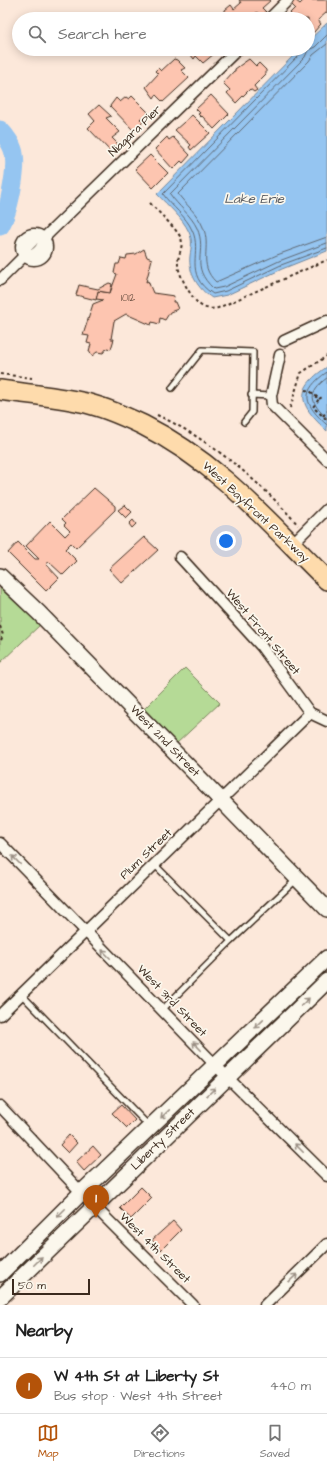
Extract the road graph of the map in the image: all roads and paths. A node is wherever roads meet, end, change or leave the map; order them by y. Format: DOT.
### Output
graph roads {
  1 [pos="288,0"];
  2 [pos="276,12"];
  3 [pos="231,56"];
  4 [pos="150,203"];
  5 [pos="47,235"];
  6 [pos="23,257"];
  7 [pos="327,260"];
  8 [pos="0,280"];
  9 [pos="327,322"];
  10 [pos="284,341"];
  11 [pos="280,355"];
  12 [pos="327,356"];
  13 [pos="172,388"];
  14 [pos="0,390"];
  15 [pos="305,390"];
  16 [pos="251,396"];
  17 [pos="271,396"];
  18 [pos="324,396"];
  19 [pos="319,400"];
  20 [pos="327,411"];
  21 [pos="295,413"];
  22 [pos="323,416"];
  23 [pos="327,420"];
  24 [pos="244,422"];
  25 [pos="327,460"];
  26 [pos="245,474"];
  27 [pos="327,509"];
  28 [pos="297,538"];
  29 [pos="180,557"];
  30 [pos="0,576"];
  31 [pos="327,580"];
  32 [pos="0,626"];
  33 [pos="0,643"];
  34 [pos="310,713"];
  35 [pos="327,721"];
  36 [pos="222,800"];
  37 [pos="0,843"];
  38 [pos="154,864"];
  39 [pos="298,879"];
  40 [pos="327,909"];
  41 [pos="85,932"];
  42 [pos="231,941"];
  43 [pos="327,958"];
  44 [pos="327,982"];
  45 [pos="21,994"];
  46 [pos="162,1010"];
  47 [pos="0,1015"];
  48 [pos="216,1065"];
  49 [pos="227,1077"];
  50 [pos="0,1106"];
  51 [pos="150,1127"];
  52 [pos="327,1176"];
  53 [pos="82,1192"];
  54 [pos="94,1206"];
  55 [pos="327,1244"];
  56 [pos="0,1274"];
  57 [pos="0,1298"];
  58 [pos="193,1305"];
  59 [pos="265,1305"];
  1 -- 2 [label="street"];
  3 -- 5 [label="street, Niagara Pier"];
  4 -- 7 [label="path"];
  5 -- 6 [label="street, Niagara Pier"];
  5 -- 6 [label="street"];
  6 -- 8 [label="street"];
  9 -- 10 [label="street"];
  11 -- 17 [label="street"];
  12 -- 21 [label="path"];
  13 -- 16 [label="lane"];
  14 -- 28 [label="highway, West Bayfront Parkway"];
  15 -- 19 [label="path"];
  16 -- 17 [label="lane"];
  16 -- 24 [label="lane"];
  17 -- 25 [label="street"];
  18 -- 19 [label="path"];
  19 -- 22 [label="path"];
  20 -- 22 [label="path"];
  22 -- 23 [label="path"];
  26 -- 28 [label="path"];
  27 -- 28 [label="street"];
  28 -- 31 [label="highway, West Bayfront Parkway"];
  29 -- 34 [label="street, West Front Street"];
  30 -- 36 [label="street, West 2nd Street"];
  32 -- 33 [label="path"];
  34 -- 35 [label="street, West Front Street"];
  34 -- 36 [label="street, Plum Street"];
  36 -- 38 [label="street, Plum Street"];
  36 -- 39 [label="street, West 2nd Street"];
  41 -- 37 [label="street, West 3rd Street, one-way"];
  38 -- 41 [label="street, Plum Street"];
  38 -- 42 [label="lane"];
  39 -- 40 [label="street, West 2nd Street"];
  39 -- 42 [label="lane"];
  41 -- 45 [label="street, Plum Street"];
  46 -- 41 [label="street, West 3rd Street, one-way"];
  42 -- 46 [label="lane"];
  43 -- 48 [label="street, Liberty Street, one-way"];
  49 -- 44 [label="street, Liberty Street, one-way"];
  45 -- 47 [label="street, Plum Street"];
  45 -- 51 [label="lane"];
  48 -- 46 [label="street, West 3rd Street, one-way"];
  48 -- 49 [label="street, West 3rd Street"];
  48 -- 51 [label="street, Liberty Street, one-way"];
  52 -- 49 [label="street, West 3rd Street, one-way"];
  54 -- 49 [label="street, Liberty Street, one-way"];
  50 -- 53 [label="street, West 4th Street"];
  51 -- 53 [label="street, Liberty Street"];
  53 -- 54 [label="street, West 4th Street"];
  53 -- 56 [label="street, Liberty Street, one-way"];
  57 -- 54 [label="street, Liberty Street, one-way"];
  54 -- 58 [label="street, West 4th Street"];
  59 -- 55 [label="street, one-way"];
}
